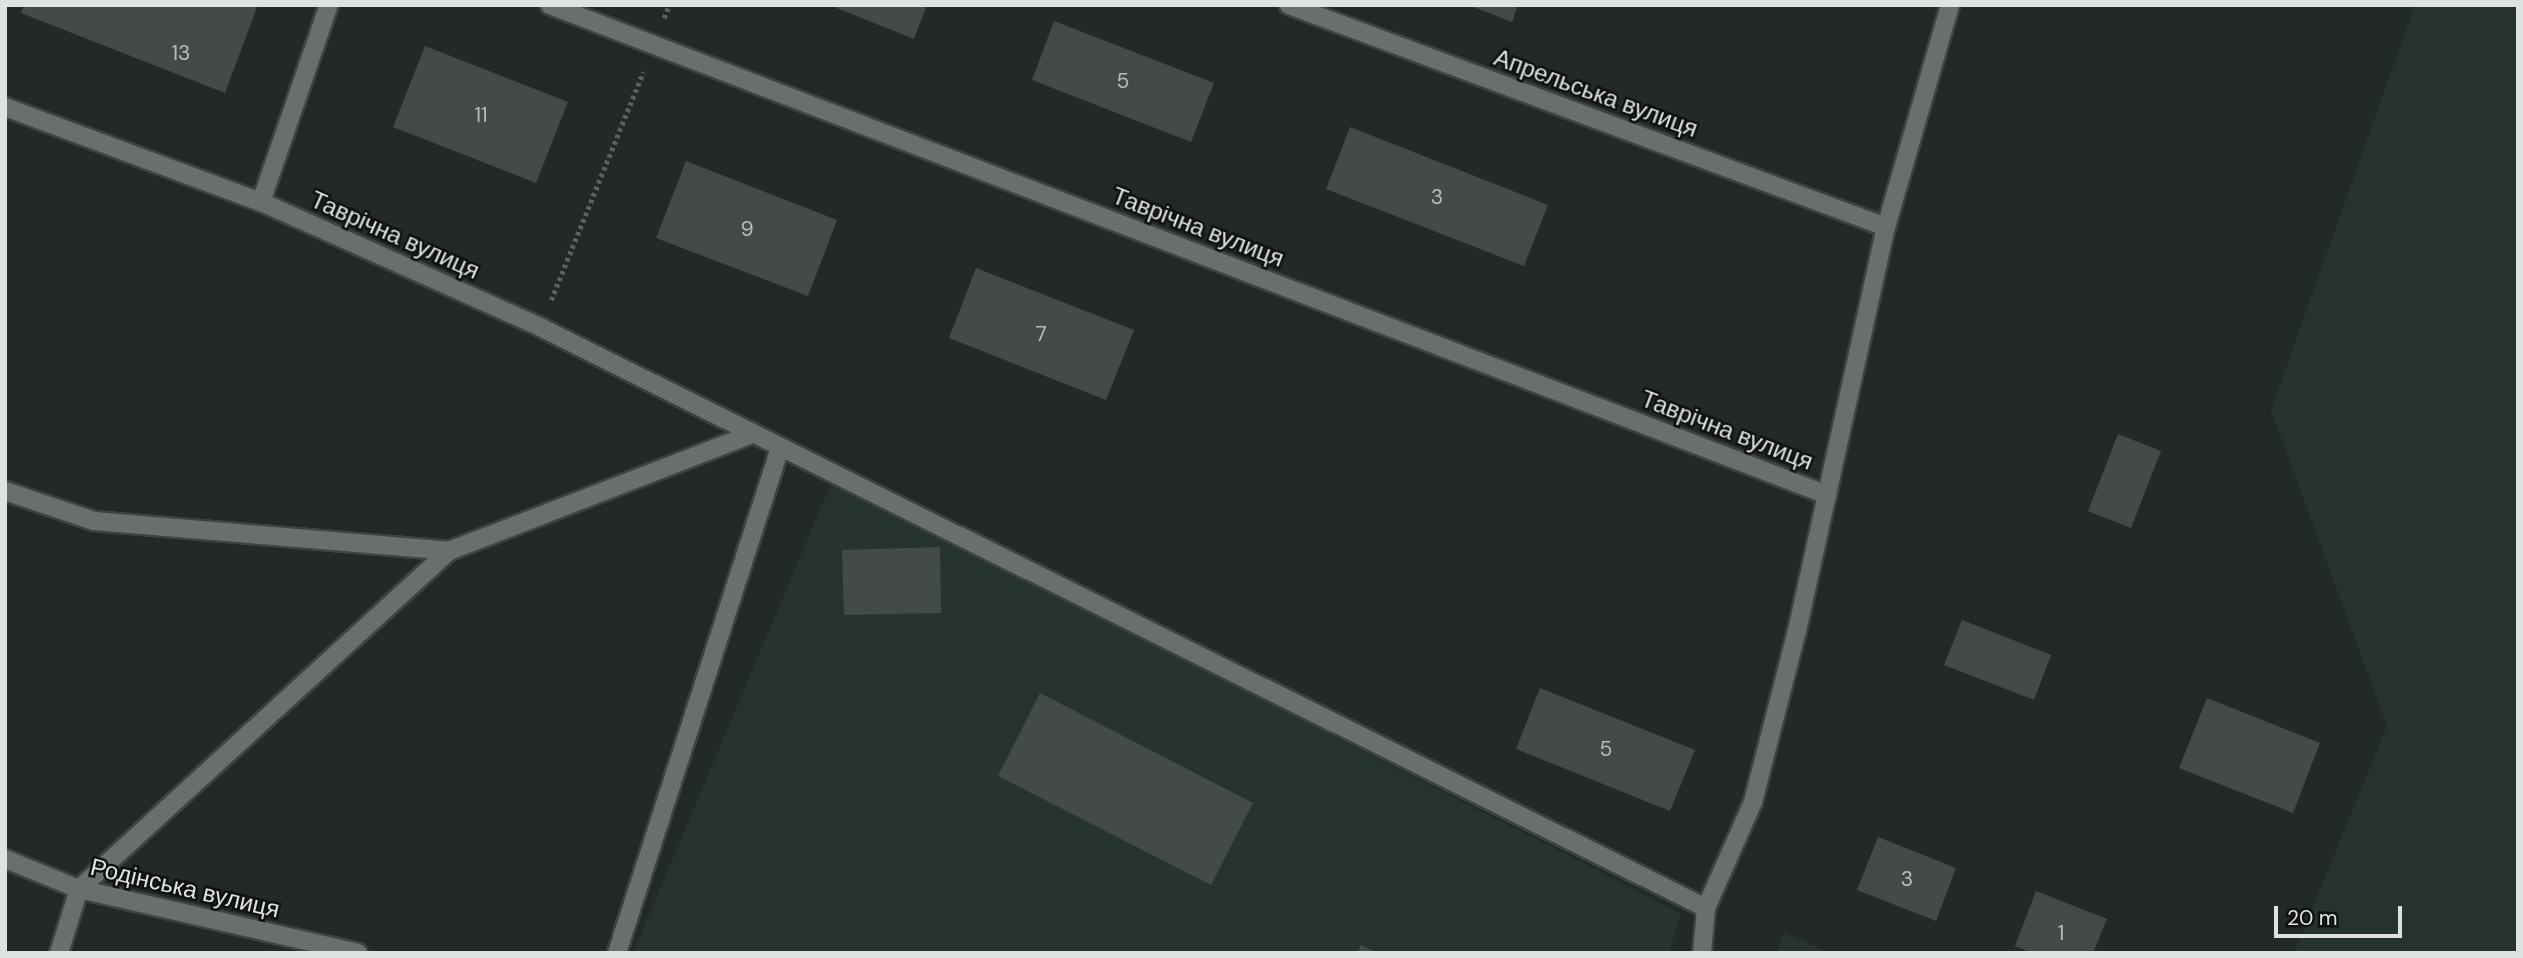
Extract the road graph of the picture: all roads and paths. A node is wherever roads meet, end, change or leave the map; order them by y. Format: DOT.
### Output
graph roads {
  1 [pos="329,5"];
  2 [pos="550,5"];
  3 [pos="669,5"];
  4 [pos="1289,5"];
  5 [pos="1950,5"];
  6 [pos="654,44"];
  7 [pos="5,107"];
  8 [pos="261,202"];
  9 [pos="1886,227"];
  10 [pos="540,327"];
  11 [pos="752,434"];
  12 [pos="780,447"];
  13 [pos="5,491"];
  14 [pos="1827,495"];
  15 [pos="449,551"];
  16 [pos="5,859"];
  17 [pos="79,889"];
  18 [pos="1706,908"];
  19 [pos="59,953"];
  20 [pos="358,953"];
  21 [pos="617,953"];
  22 [pos="1702,953"];
  1 -- 8 [label="street"];
  2 -- 6 [label="street, Таврічна вулиця"];
  3 -- 6 [label="path"];
  4 -- 9 [label="street, Апрельська вулиця"];
  5 -- 9 [label="street"];
  6 -- 10 [label="path"];
  6 -- 14 [label="street, Таврічна вулиця"];
  7 -- 8 [label="street, Таврічна вулиця"];
  8 -- 10 [label="street, Таврічна вулиця"];
  9 -- 14 [label="street"];
  10 -- 11 [label="street, Таврічна вулиця"];
  11 -- 12 [label="street, Таврічна вулиця"];
  11 -- 15 [label="street"];
  12 -- 18 [label="street, Таврічна вулиця"];
  12 -- 21 [label="street"];
  13 -- 15 [label="street"];
  14 -- 18 [label="street"];
  15 -- 17 [label="street"];
  16 -- 17 [label="street, Родінська вулиця"];
  17 -- 19 [label="street"];
  17 -- 20 [label="street, Родінська вулиця"];
  18 -- 22 [label="street"];
}
